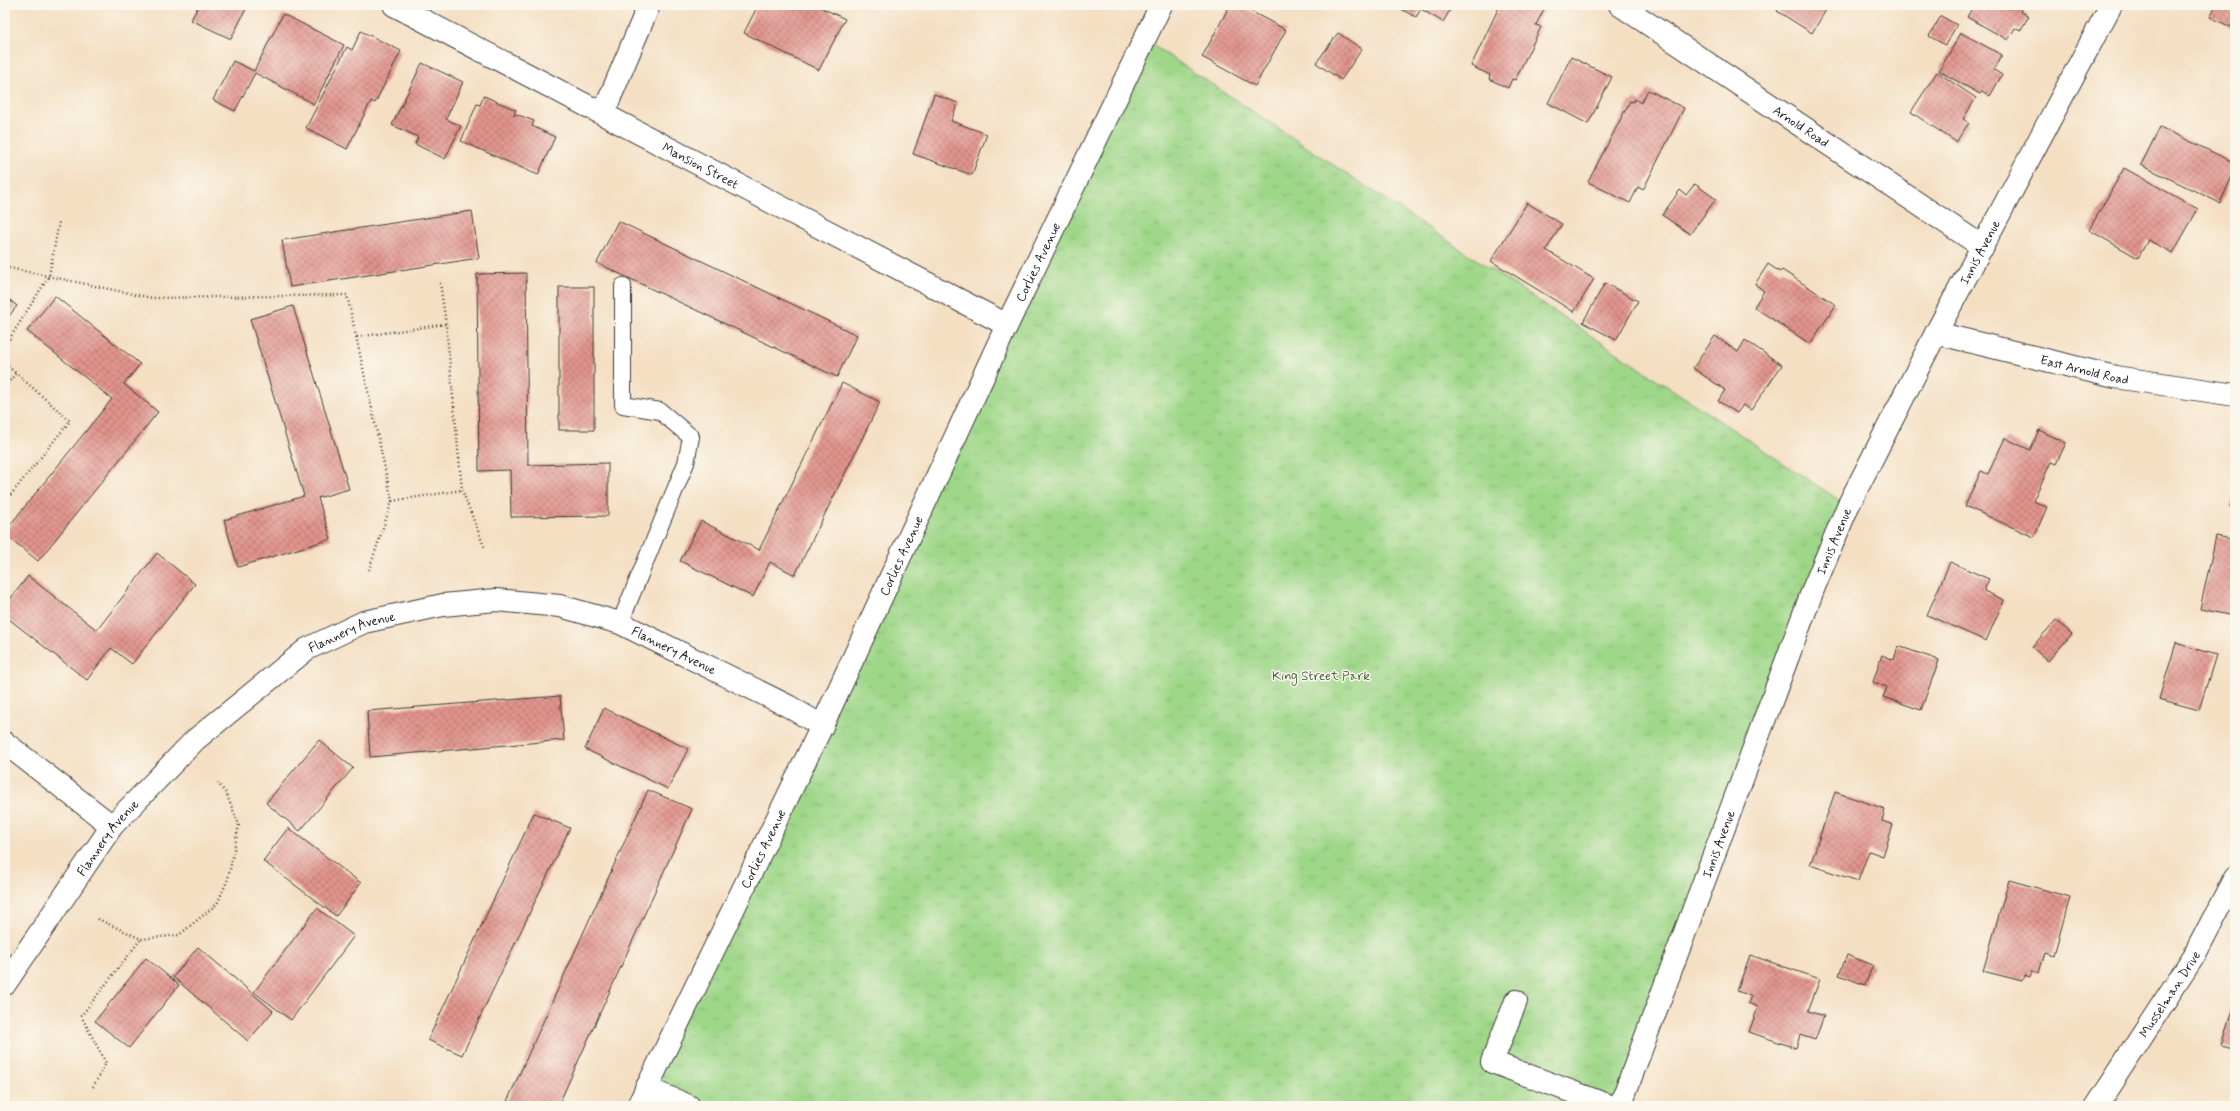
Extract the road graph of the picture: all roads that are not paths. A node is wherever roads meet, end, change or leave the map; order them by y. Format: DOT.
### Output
graph roads {
  1 [pos="394,5"];
  2 [pos="649,5"];
  3 [pos="1161,5"];
  4 [pos="1620,5"];
  5 [pos="2111,5"];
  6 [pos="602,114"];
  7 [pos="1983,246"];
  8 [pos="623,286"];
  9 [pos="1007,325"];
  10 [pos="1936,333"];
  11 [pos="2235,395"];
  12 [pos="620,623"];
  13 [pos="822,726"];
  14 [pos="5,743"];
  15 [pos="112,826"];
  16 [pos="2235,877"];
  17 [pos="5,984"];
  18 [pos="1516,1001"];
  19 [pos="642,1097"];
  20 [pos="689,1106"];
  21 [pos="1610,1106"];
  22 [pos="1620,1106"];
  23 [pos="2096,1106"];
  1 -- 6 [label="street, Mansion Street"];
  2 -- 6 [label="street"];
  3 -- 9 [label="street, Corlies Avenue"];
  4 -- 7 [label="street, Arnold Road"];
  5 -- 7 [label="street, Innis Avenue"];
  6 -- 9 [label="street, Mansion Street"];
  7 -- 10 [label="street, Innis Avenue"];
  8 -- 12 [label="lane"];
  9 -- 13 [label="street, Corlies Avenue"];
  10 -- 11 [label="street, East Arnold Road"];
  10 -- 22 [label="street, Innis Avenue"];
  12 -- 13 [label="street, Flannery Avenue"];
  12 -- 15 [label="street, Flannery Avenue"];
  13 -- 19 [label="street, Corlies Avenue"];
  14 -- 15 [label="street"];
  15 -- 17 [label="street, Flannery Avenue"];
  16 -- 23 [label="street, Musselman Drive"];
  18 -- 21 [label="street"];
  19 -- 20 [label="street"];
}
